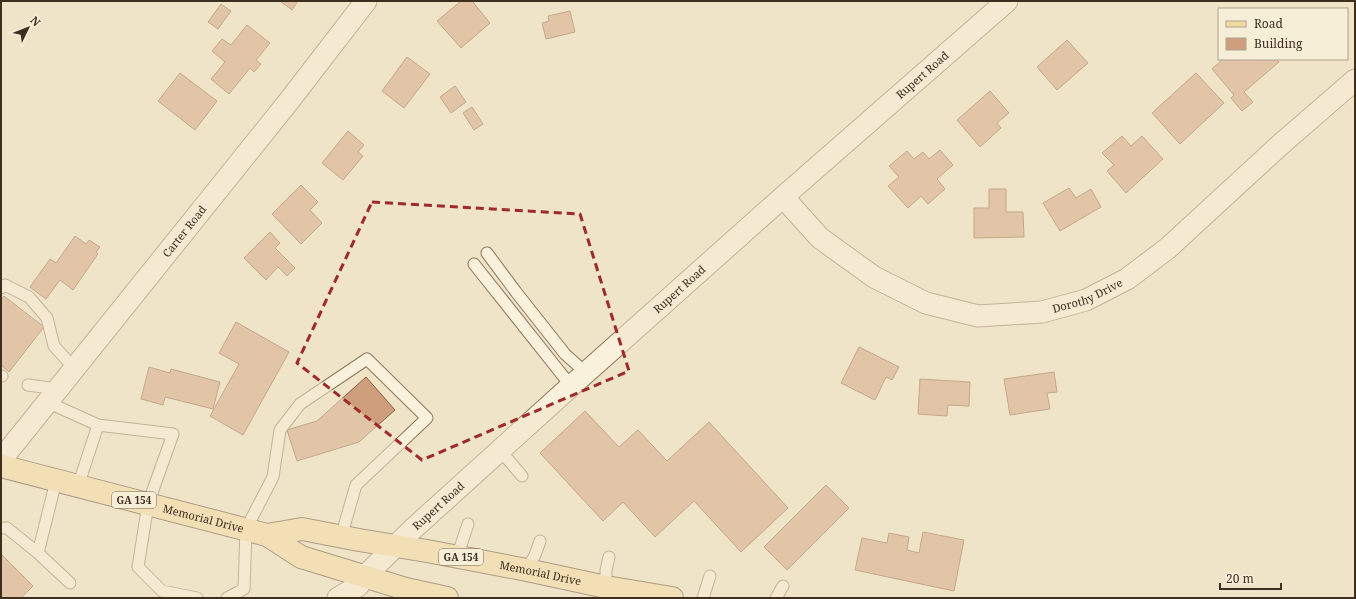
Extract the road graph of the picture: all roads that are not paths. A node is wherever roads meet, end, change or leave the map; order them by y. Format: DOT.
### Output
graph roads {
  1 [pos="366,1"];
  2 [pos="1007,1"];
  3 [pos="1355,80"];
  4 [pos="783,197"];
  5 [pos="487,253"];
  6 [pos="474,264"];
  7 [pos="1,288"];
  8 [pos="74,368"];
  9 [pos="578,379"];
  10 [pos="28,385"];
  11 [pos="52,396"];
  12 [pos="98,425"];
  13 [pos="500,450"];
  14 [pos="1,460"];
  15 [pos="1,466"];
  16 [pos="522,476"];
  17 [pos="56,481"];
  18 [pos="78,486"];
  19 [pos="148,504"];
  20 [pos="468,524"];
  21 [pos="1,528"];
  22 [pos="256,532"];
  23 [pos="342,537"];
  24 [pos="540,541"];
  25 [pos="395,546"];
  26 [pos="38,553"];
  27 [pos="457,557"];
  28 [pos="609,557"];
  29 [pos="527,570"];
  30 [pos="710,576"];
  31 [pos="70,583"];
  32 [pos="783,586"];
  33 [pos="362,587"];
  34 [pos="606,587"];
  35 [pos="197,598"];
  36 [pos="227,598"];
  37 [pos="338,598"];
  38 [pos="447,598"];
  39 [pos="672,598"];
  40 [pos="703,598"];
  41 [pos="776,598"];
  1 -- 8 [label="street, Carter Road"];
  2 -- 4 [label="street, Rupert Road"];
  3 -- 4 [label="street, Dorothy Drive"];
  4 -- 9 [label="street, Rupert Road"];
  5 -- 9 [label="lane"];
  6 -- 9 [label="lane"];
  7 -- 8 [label="lane"];
  8 -- 11 [label="street, Carter Road"];
  9 -- 13 [label="street, Rupert Road"];
  10 -- 11 [label="lane"];
  11 -- 12 [label="lane"];
  11 -- 14 [label="street, Carter Road"];
  12 -- 18 [label="lane"];
  12 -- 19 [label="lane"];
  13 -- 16 [label="lane"];
  13 -- 25 [label="street, Rupert Road"];
  15 -- 17 [label="main road, Memorial Drive / GA 154"];
  17 -- 18 [label="main road, Memorial Drive / GA 154"];
  17 -- 26 [label="lane"];
  18 -- 19 [label="main road, Memorial Drive / GA 154"];
  19 -- 22 [label="main road, Memorial Drive / GA 154"];
  19 -- 35 [label="lane"];
  20 -- 27 [label="lane"];
  21 -- 26 [label="lane"];
  22 -- 23 [label="main road, Memorial Drive / GA 154"];
  22 -- 23 [label="lane"];
  22 -- 33 [label="main road, Memorial Drive / GA 154"];
  22 -- 36 [label="lane"];
  23 -- 25 [label="main road, Memorial Drive / GA 154"];
  24 -- 29 [label="lane"];
  25 -- 27 [label="main road, Memorial Drive / GA 154"];
  25 -- 33 [label="street, Rupert Road"];
  26 -- 31 [label="lane"];
  27 -- 29 [label="main road, Memorial Drive / GA 154"];
  28 -- 34 [label="lane"];
  29 -- 34 [label="main road, Memorial Drive / GA 154"];
  30 -- 40 [label="lane"];
  32 -- 41 [label="lane"];
  33 -- 37 [label="street, Rupert Road"];
  33 -- 38 [label="main road, Memorial Drive / GA 154"];
  34 -- 39 [label="main road, Memorial Drive / GA 154"];
}
